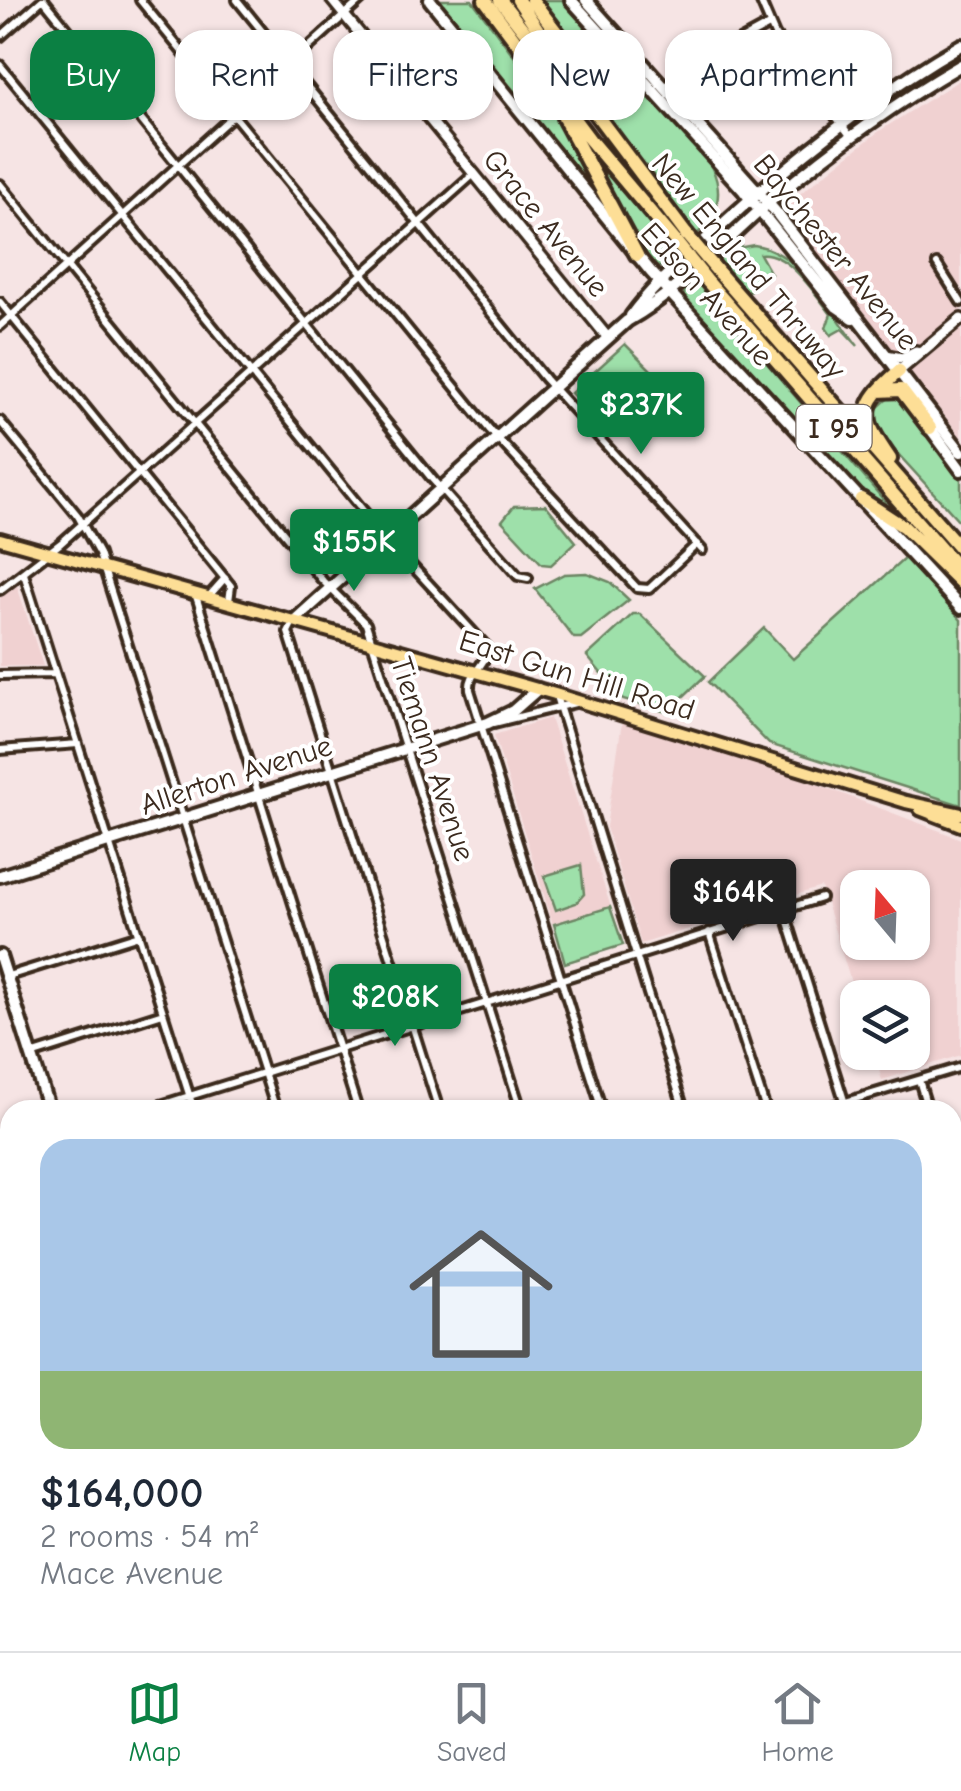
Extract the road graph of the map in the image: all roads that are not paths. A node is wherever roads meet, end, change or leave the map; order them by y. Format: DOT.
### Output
graph roads {
  1 [pos="43,0"];
  2 [pos="140,0"];
  3 [pos="237,0"];
  4 [pos="332,0"];
  5 [pos="361,0"];
  6 [pos="430,0"];
  7 [pos="485,0"];
  8 [pos="500,0"];
  9 [pos="518,0"];
  10 [pos="532,0"];
  11 [pos="572,0"];
  12 [pos="586,0"];
  13 [pos="760,0"];
  14 [pos="345,15"];
  15 [pos="770,25"];
  16 [pos="261,30"];
  17 [pos="552,30"];
  18 [pos="604,30"];
  19 [pos="608,30"];
  20 [pos="0,37"];
  21 [pos="513,38"];
  22 [pos="175,43"];
  23 [pos="313,44"];
  24 [pos="961,45"];
  25 [pos="0,65"];
  26 [pos="961,65"];
  27 [pos="645,69"];
  28 [pos="645,74"];
  29 [pos="664,88"];
  30 [pos="313,94"];
  31 [pos="228,120"];
  32 [pos="238,120"];
  33 [pos="564,120"];
  34 [pos="581,120"];
  35 [pos="841,126"];
  36 [pos="612,138"];
  37 [pos="852,138"];
  38 [pos="178,165"];
  39 [pos="474,174"];
  40 [pos="0,184"];
  41 [pos="754,196"];
  42 [pos="764,207"];
  43 [pos="122,215"];
  44 [pos="418,223"];
  45 [pos="681,238"];
  46 [pos="637,254"];
  47 [pos="937,264"];
  48 [pos="66,266"];
  49 [pos="362,274"];
  50 [pos="714,277"];
  51 [pos="660,282"];
  52 [pos="669,292"];
  53 [pos="0,302"];
  54 [pos="961,302"];
  55 [pos="11,316"];
  56 [pos="961,319"];
  57 [pos="627,321"];
  58 [pos="306,323"];
  59 [pos="0,326"];
  60 [pos="608,338"];
  61 [pos="927,346"];
  62 [pos="886,355"];
  63 [pos="899,370"];
  64 [pos="251,374"];
  65 [pos="554,388"];
  66 [pos="875,391"];
  67 [pos="0,421"];
  68 [pos="196,424"];
  69 [pos="930,428"];
  70 [pos="498,438"];
  71 [pos="961,452"];
  72 [pos="961,470"];
  73 [pos="139,473"];
  74 [pos="442,489"];
  75 [pos="912,495"];
  76 [pos="861,499"];
  77 [pos="83,523"];
  78 [pos="0,538"];
  79 [pos="386,539"];
  80 [pos="961,549"];
  81 [pos="49,552"];
  82 [pos="104,567"];
  83 [pos="961,572"];
  84 [pos="24,574"];
  85 [pos="224,578"];
  86 [pos="528,578"];
  87 [pos="961,583"];
  88 [pos="331,588"];
  89 [pos="0,590"];
  90 [pos="196,592"];
  91 [pos="209,596"];
  92 [pos="229,602"];
  93 [pos="961,608"];
  94 [pos="295,620"];
  95 [pos="372,641"];
  96 [pos="476,671"];
  97 [pos="56,674"];
  98 [pos="0,675"];
  99 [pos="538,689"];
  100 [pos="556,694"];
  101 [pos="580,701"];
  102 [pos="560,708"];
  103 [pos="484,724"];
  104 [pos="78,744"];
  105 [pos="405,746"];
  106 [pos="0,750"];
  107 [pos="332,771"];
  108 [pos="258,794"];
  109 [pos="906,802"];
  110 [pos="961,814"];
  111 [pos="183,818"];
  112 [pos="961,825"];
  113 [pos="109,842"];
  114 [pos="0,876"];
  115 [pos="821,898"];
  116 [pos="784,909"];
  117 [pos="709,932"];
  118 [pos="139,935"];
  119 [pos="635,954"];
  120 [pos="0,956"];
  121 [pos="6,976"];
  122 [pos="560,977"];
  123 [pos="486,1002"];
  124 [pos="163,1014"];
  125 [pos="412,1025"];
  126 [pos="338,1048"];
  127 [pos="31,1055"];
  128 [pos="961,1067"];
  129 [pos="264,1072"];
  130 [pos="919,1080"];
  131 [pos="189,1096"];
  132 [pos="46,1100"];
  133 [pos="176,1100"];
  134 [pos="190,1100"];
  135 [pos="273,1100"];
  136 [pos="355,1100"];
  137 [pos="436,1100"];
  138 [pos="518,1100"];
  139 [pos="599,1100"];
  140 [pos="681,1100"];
  141 [pos="763,1100"];
  142 [pos="844,1100"];
  143 [pos="863,1100"];
  144 [pos="925,1100"];
  1 -- 20 [label="street"];
  1 -- 38 [label="street"];
  2 -- 22 [label="street"];
  3 -- 16 [label="street"];
  4 -- 14 [label="street, Grace Avenue"];
  5 -- 14 [label="street"];
  6 -- 46 [label="main road, Edson Avenue"];
  7 -- 21 [label="highway, New England Thruway / I 95"];
  8 -- 36 [label="highway"];
  9 -- 36 [label="highway, New England Thruway / I 95"];
  10 -- 17 [label="highway"];
  11 -- 18 [label="main road, Baychester Avenue"];
  12 -- 19 [label="main road, Baychester Avenue"];
  13 -- 15 [label="street"];
  14 -- 23 [label="street"];
  14 -- 39 [label="street, Grace Avenue"];
  15 -- 29 [label="street"];
  15 -- 35 [label="street"];
  24 -- 35 [label="main road"];
  25 -- 43 [label="street"];
  26 -- 37 [label="main road"];
  27 -- 29 [label="main road, Baychester Avenue"];
  28 -- 41 [label="main road, Baychester Avenue"];
  29 -- 41 [label="main road, Baychester Avenue"];
  30 -- 44 [label="street"];
  31 -- 38 [label="street"];
  32 -- 49 [label="street"];
  33 -- 46 [label="highway"];
  34 -- 45 [label="highway, New England Thruway / I 95"];
  35 -- 37 [label="street"];
  35 -- 41 [label="main road"];
  36 -- 45 [label="highway, New England Thruway / I 95"];
  37 -- 42 [label="main road"];
  38 -- 43 [label="street"];
  38 -- 58 [label="street"];
  39 -- 44 [label="street"];
  39 -- 60 [label="street, Grace Avenue"];
  40 -- 48 [label="street, Tiemann Avenue"];
  41 -- 42 [label="main road, Baychester Avenue"];
  41 -- 51 [label="main road"];
  42 -- 52 [label="main road"];
  42 -- 62 [label="main road, Baychester Avenue"];
  43 -- 48 [label="street"];
  43 -- 64 [label="street"];
  44 -- 49 [label="street"];
  44 -- 65 [label="street"];
  45 -- 50 [label="highway, New England Thruway / I 95, bridge"];
  46 -- 51 [label="main road, Edson Avenue"];
  47 -- 54 [label="street"];
  48 -- 55 [label="street"];
  48 -- 68 [label="street, Tiemann Avenue"];
  49 -- 58 [label="street"];
  49 -- 70 [label="street"];
  50 -- 75 [label="highway, New England Thruway / I 95"];
  50 -- 83 [label="highway, New England Thruway / I 95"];
  51 -- 52 [label="main road, Edson Avenue"];
  51 -- 57 [label="main road"];
  52 -- 57 [label="main road"];
  52 -- 76 [label="main road, Edson Avenue"];
  53 -- 55 [label="street"];
  55 -- 59 [label="street"];
  55 -- 73 [label="street"];
  56 -- 61 [label="street"];
  57 -- 60 [label="main road"];
  58 -- 64 [label="street"];
  58 -- 74 [label="street"];
  60 -- 65 [label="main road"];
  61 -- 62 [label="street"];
  61 -- 63 [label="street"];
  62 -- 63 [label="main road, Baychester Avenue"];
  63 -- 66 [label="highway"];
  63 -- 71 [label="main road, Baychester Avenue"];
  64 -- 68 [label="street"];
  64 -- 79 [label="street"];
  65 -- 70 [label="main road"];
  65 -- 70 [label="street"];
  66 -- 69 [label="highway"];
  66 -- 75 [label="highway"];
  67 -- 77 [label="street"];
  68 -- 73 [label="street"];
  68 -- 88 [label="street, Tiemann Avenue"];
  69 -- 72 [label="main road"];
  70 -- 74 [label="main road"];
  73 -- 77 [label="street"];
  73 -- 85 [label="street"];
  74 -- 79 [label="main road"];
  74 -- 86 [label="street"];
  75 -- 80 [label="highway, New England Thruway / I 95"];
  76 -- 87 [label="highway"];
  76 -- 93 [label="main road, Edson Avenue"];
  77 -- 81 [label="street"];
  77 -- 82 [label="street"];
  78 -- 81 [label="main road, East Gun Hill Road"];
  79 -- 88 [label="main road"];
  79 -- 96 [label="street"];
  81 -- 82 [label="main road, East Gun Hill Road"];
  81 -- 84 [label="street"];
  82 -- 90 [label="main road, East Gun Hill Road"];
  82 -- 111 [label="street"];
  84 -- 89 [label="street"];
  84 -- 97 [label="street"];
  85 -- 91 [label="street"];
  85 -- 92 [label="street"];
  88 -- 94 [label="main road"];
  88 -- 95 [label="street, Tiemann Avenue"];
  90 -- 91 [label="main road, East Gun Hill Road"];
  90 -- 108 [label="street"];
  91 -- 92 [label="main road, East Gun Hill Road"];
  92 -- 94 [label="main road, East Gun Hill Road"];
  94 -- 95 [label="main road, East Gun Hill Road"];
  94 -- 107 [label="street"];
  95 -- 96 [label="main road, East Gun Hill Road"];
  95 -- 105 [label="street, Tiemann Avenue"];
  96 -- 99 [label="main road, East Gun Hill Road"];
  96 -- 103 [label="street"];
  97 -- 98 [label="street"];
  97 -- 104 [label="street"];
  99 -- 100 [label="main road, East Gun Hill Road"];
  99 -- 103 [label="main road, Allerton Avenue"];
  100 -- 101 [label="main road, East Gun Hill Road"];
  100 -- 102 [label="street"];
  101 -- 102 [label="street, Allerton Avenue"];
  101 -- 109 [label="main road, East Gun Hill Road"];
  102 -- 103 [label="street, Allerton Avenue"];
  102 -- 119 [label="street"];
  103 -- 105 [label="main road, Allerton Avenue"];
  103 -- 122 [label="street"];
  104 -- 106 [label="street"];
  104 -- 113 [label="street"];
  105 -- 107 [label="main road, Allerton Avenue"];
  105 -- 123 [label="street, Tiemann Avenue"];
  107 -- 108 [label="main road, Allerton Avenue"];
  107 -- 125 [label="street"];
  108 -- 111 [label="main road, Allerton Avenue"];
  108 -- 126 [label="street"];
  109 -- 110 [label="main road, East Gun Hill Road"];
  109 -- 112 [label="main road, East Gun Hill Road"];
  111 -- 113 [label="main road, Allerton Avenue"];
  111 -- 129 [label="street"];
  113 -- 114 [label="main road, Allerton Avenue"];
  113 -- 118 [label="street"];
  115 -- 116 [label="street"];
  116 -- 117 [label="street"];
  116 -- 142 [label="street"];
  117 -- 119 [label="street"];
  117 -- 141 [label="street"];
  118 -- 121 [label="street"];
  118 -- 124 [label="street"];
  119 -- 122 [label="street"];
  119 -- 140 [label="street"];
  120 -- 121 [label="main road"];
  121 -- 127 [label="main road"];
  122 -- 123 [label="street"];
  122 -- 139 [label="street"];
  123 -- 125 [label="street"];
  123 -- 138 [label="street, Tiemann Avenue"];
  124 -- 127 [label="street"];
  124 -- 131 [label="street"];
  125 -- 126 [label="street"];
  125 -- 137 [label="street"];
  126 -- 129 [label="street"];
  126 -- 136 [label="street"];
  127 -- 132 [label="main road"];
  128 -- 130 [label="street"];
  129 -- 131 [label="street"];
  129 -- 135 [label="street"];
  130 -- 143 [label="street"];
  130 -- 144 [label="street"];
  131 -- 133 [label="street"];
  131 -- 134 [label="street"];
}
